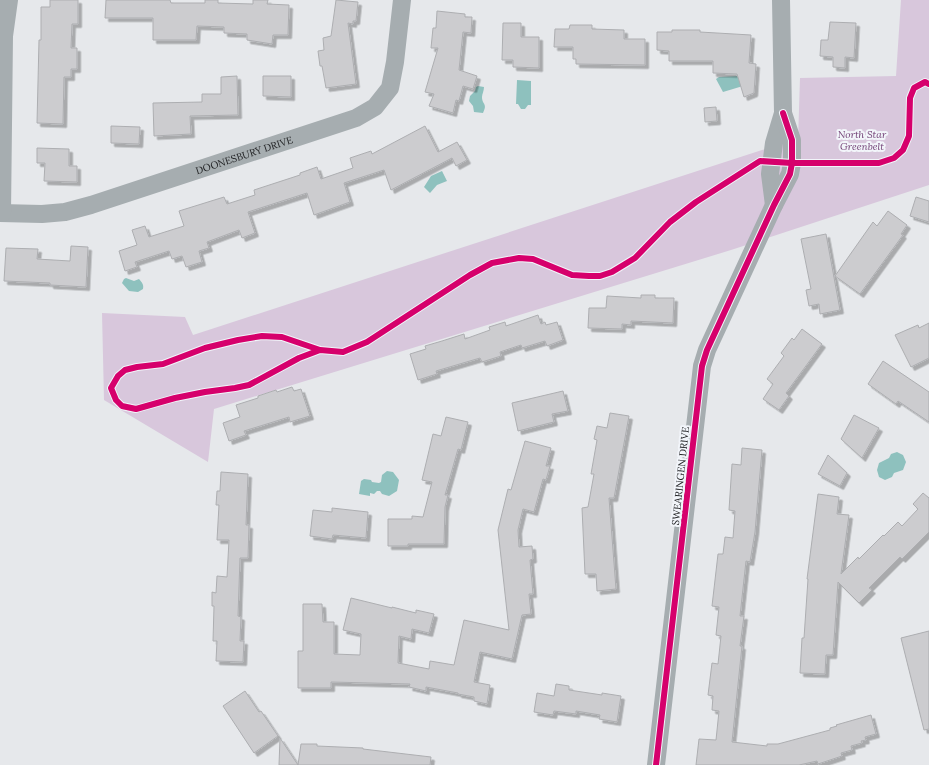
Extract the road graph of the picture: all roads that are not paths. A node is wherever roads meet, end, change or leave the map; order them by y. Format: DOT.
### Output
graph roads {
  1 [pos="9,0"];
  2 [pos="402,0"];
  3 [pos="781,0"];
  4 [pos="1,213"];
  5 [pos="656,765"];
  1 -- 4 [label="street"];
  2 -- 4 [label="street, DOONESBURY DRIVE"];
  3 -- 5 [label="street, SWEARINGEN DRIVE"];
}
